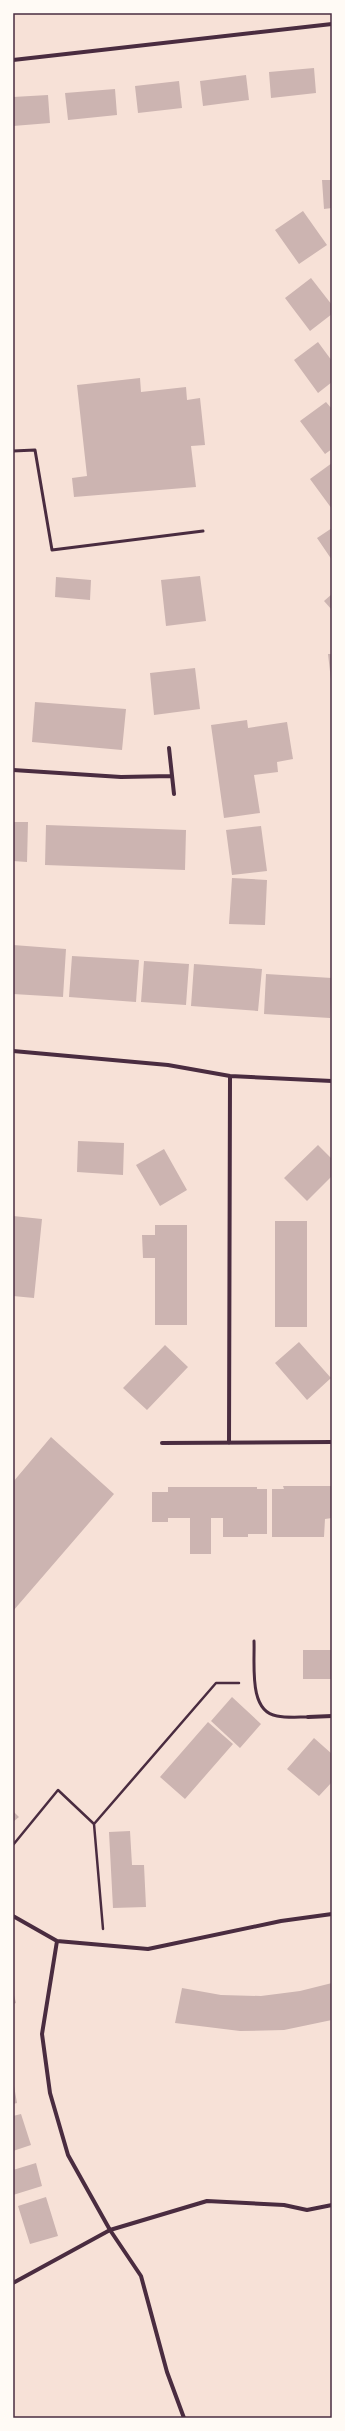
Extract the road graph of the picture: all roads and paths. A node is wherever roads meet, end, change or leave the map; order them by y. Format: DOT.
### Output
graph roads {
  1 [pos="332,24"];
  2 [pos="13,60"];
  3 [pos="13,451"];
  4 [pos="203,532"];
  5 [pos="169,748"];
  6 [pos="13,770"];
  7 [pos="172,776"];
  8 [pos="174,794"];
  9 [pos="13,1051"];
  10 [pos="230,1076"];
  11 [pos="332,1080"];
  12 [pos="332,1442"];
  13 [pos="162,1443"];
  14 [pos="229,1443"];
  15 [pos="254,1641"];
  16 [pos="256,1682"];
  17 [pos="332,1716"];
  18 [pos="308,1717"];
  19 [pos="94,1824"];
  20 [pos="13,1845"];
  21 [pos="332,1914"];
  22 [pos="13,1916"];
  23 [pos="57,1941"];
  24 [pos="105,1947"];
  25 [pos="332,2205"];
  26 [pos="110,2230"];
  27 [pos="13,2283"];
  28 [pos="184,2418"];
  1 -- 2 [label="street"];
  3 -- 4 [label="lane"];
  5 -- 7 [label="street"];
  6 -- 7 [label="street"];
  7 -- 8 [label="street"];
  9 -- 10 [label="street"];
  10 -- 11 [label="street"];
  10 -- 14 [label="street"];
  12 -- 14 [label="street"];
  13 -- 14 [label="street"];
  15 -- 16 [label="lane"];
  16 -- 18 [label="lane"];
  16 -- 19 [label="path"];
  17 -- 18 [label="street"];
  19 -- 20 [label="path"];
  19 -- 24 [label="path"];
  21 -- 24 [label="street"];
  22 -- 23 [label="street"];
  23 -- 24 [label="street"];
  23 -- 26 [label="street"];
  25 -- 26 [label="street"];
  26 -- 27 [label="street"];
  26 -- 28 [label="street"];
}
